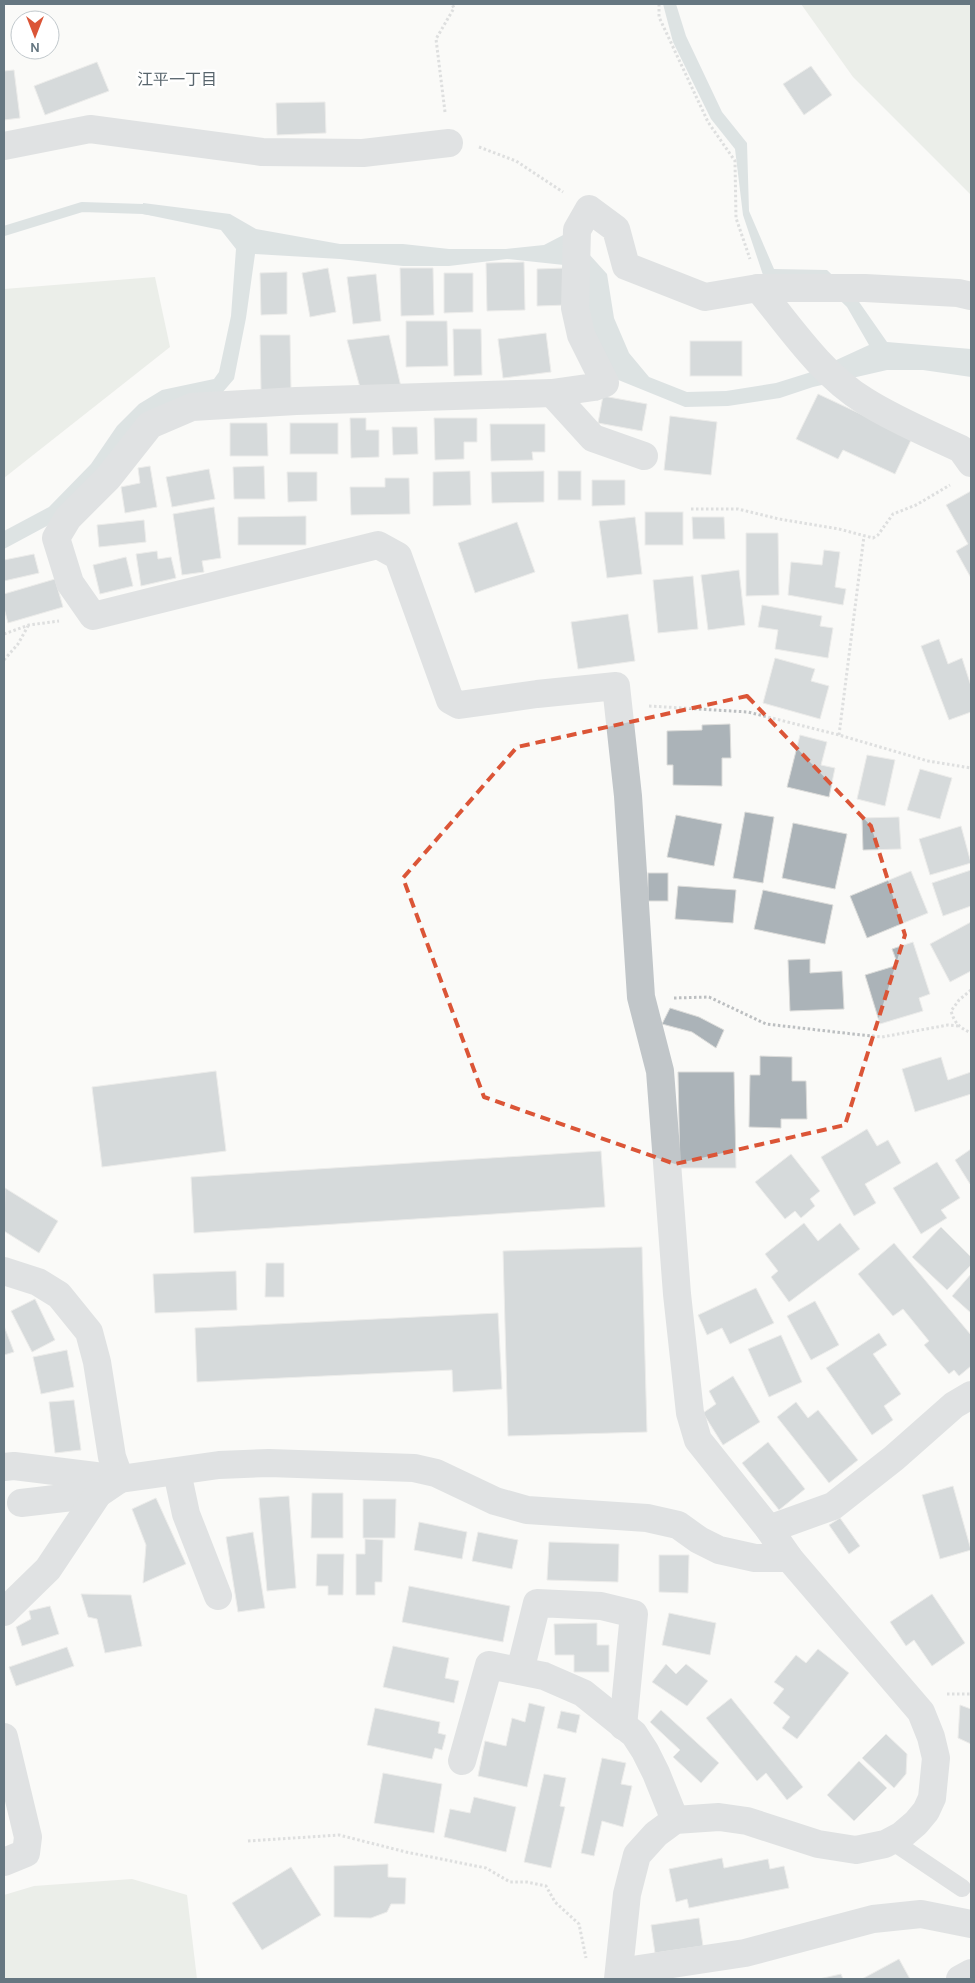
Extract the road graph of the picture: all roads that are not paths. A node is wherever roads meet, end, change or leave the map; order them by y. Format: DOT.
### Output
graph roads {
  1 [pos="449,143"];
  2 [pos="4,146"];
  3 [pos="758,288"];
  4 [pos="971,296"];
  5 [pos="552,394"];
  6 [pos="644,456"];
  7 [pos="963,473"];
  8 [pos="4,1270"];
  9 [pos="971,1395"];
  10 [pos="4,1467"];
  11 [pos="177,1472"];
  12 [pos="120,1479"];
  13 [pos="98,1494"];
  14 [pos="21,1503"];
  15 [pos="769,1529"];
  16 [pos="790,1558"];
  17 [pos="218,1596"];
  18 [pos="4,1612"];
  19 [pos="520,1672"];
  20 [pos="623,1726"];
  21 [pos="4,1737"];
  22 [pos="462,1761"];
  23 [pos="675,1820"];
  24 [pos="892,1841"];
  25 [pos="4,1862"];
  26 [pos="962,1888"];
  27 [pos="971,1924"];
  28 [pos="971,1973"];
  29 [pos="618,1976"];
  30 [pos="960,1979"];
  1 -- 2 [label="street"];
  3 -- 4 [label="street"];
  3 -- 5 [label="street"];
  3 -- 7 [label="street"];
  5 -- 6 [label="street"];
  5 -- 15 [label="street"];
  8 -- 12 [label="street"];
  9 -- 15 [label="street"];
  10 -- 12 [label="street"];
  11 -- 12 [label="street"];
  11 -- 16 [label="street"];
  11 -- 17 [label="street"];
  12 -- 13 [label="street"];
  13 -- 14 [label="street"];
  13 -- 18 [label="street"];
  15 -- 16 [label="street"];
  16 -- 24 [label="street"];
  19 -- 20 [label="street"];
  19 -- 20 [label="street"];
  19 -- 22 [label="street"];
  20 -- 23 [label="street"];
  21 -- 25 [label="street"];
  23 -- 24 [label="street"];
  23 -- 29 [label="street"];
  24 -- 26 [label="lane"];
  27 -- 29 [label="street"];
  28 -- 30 [label="street"];
}
